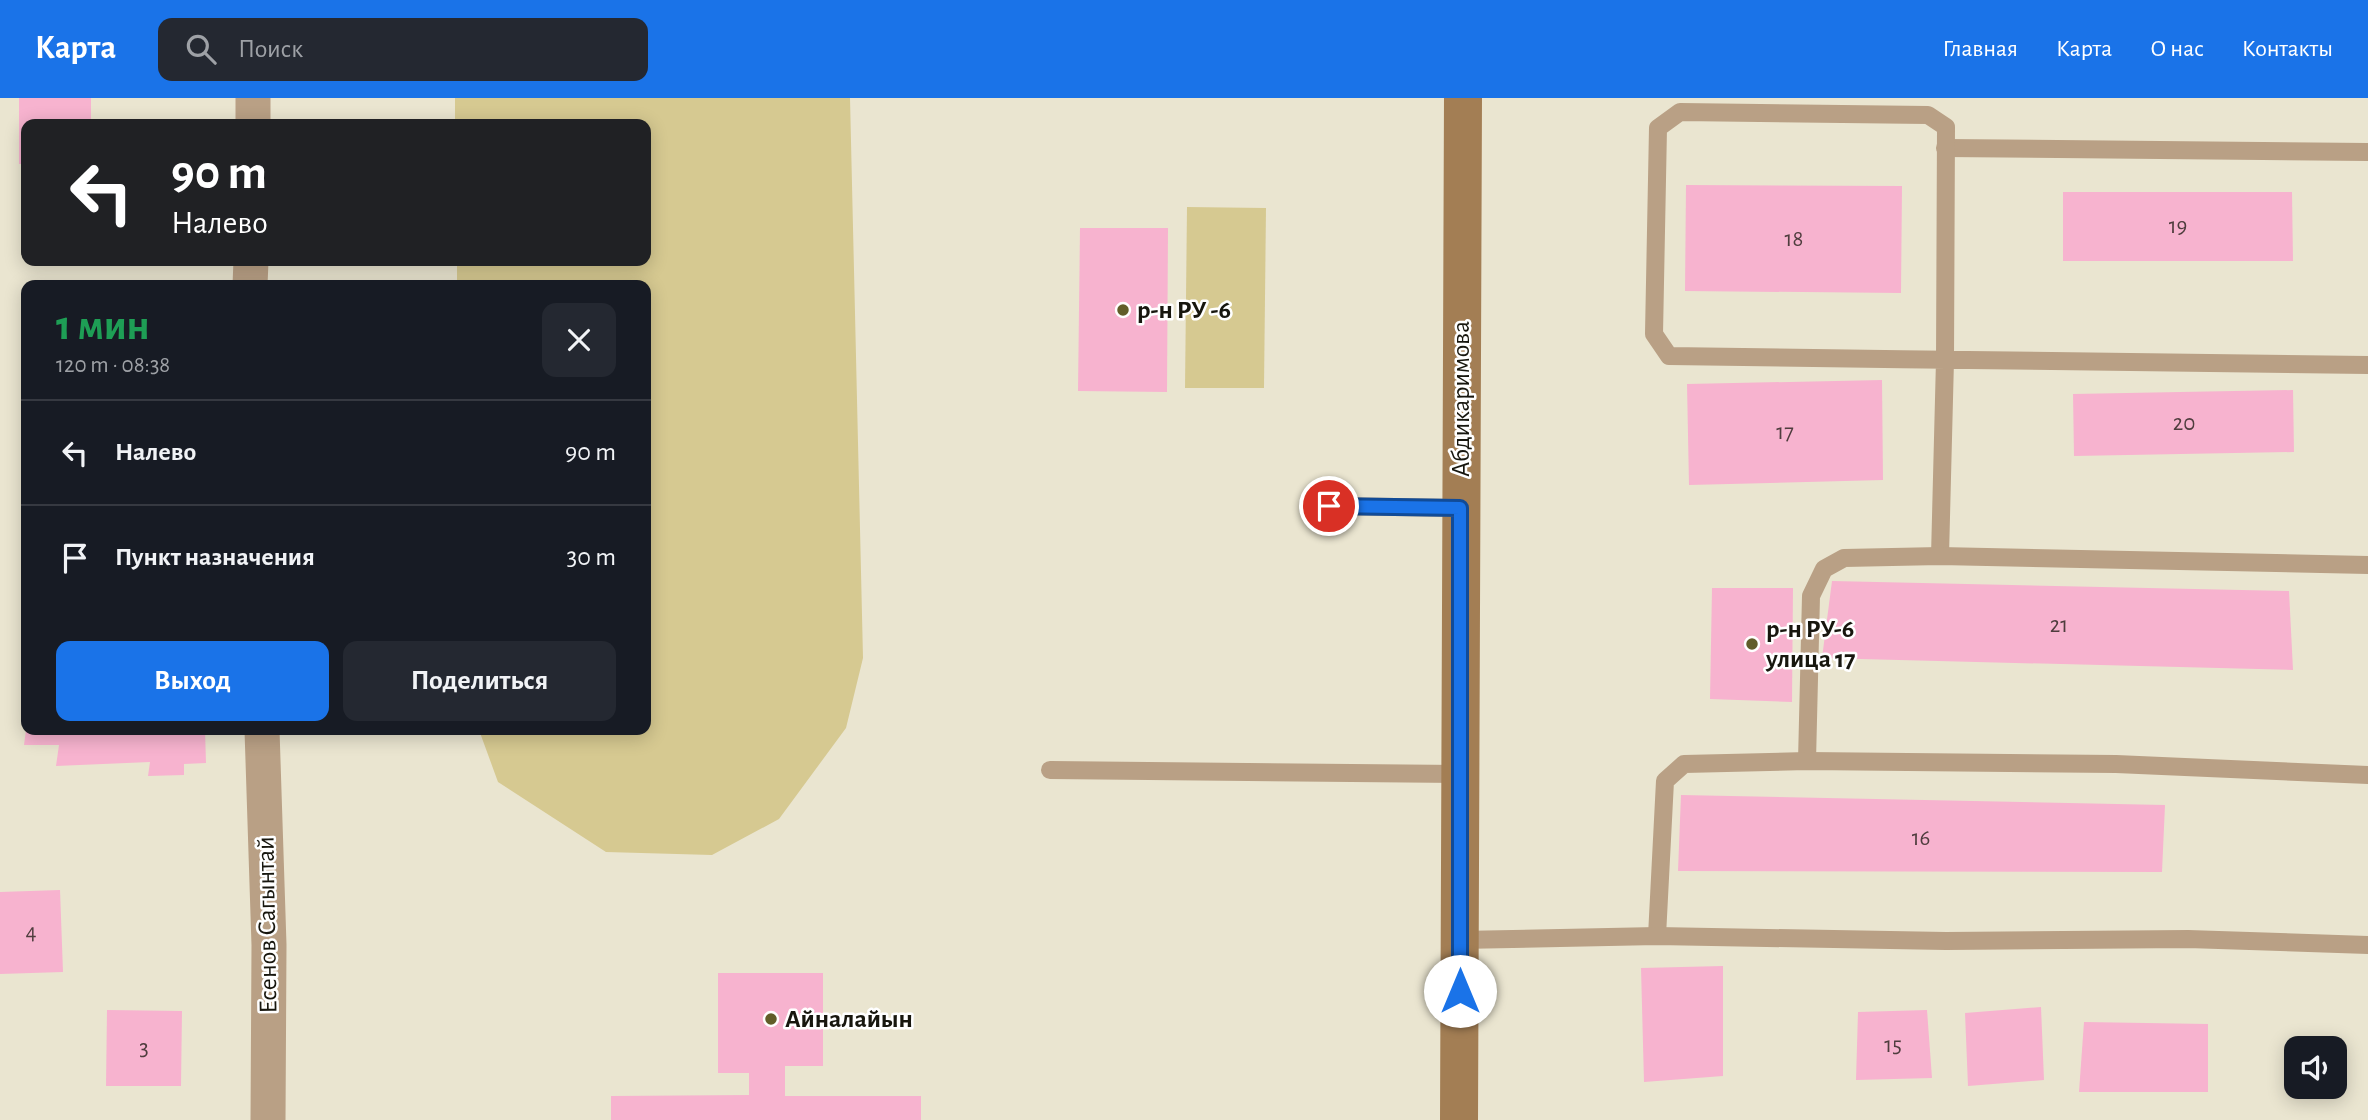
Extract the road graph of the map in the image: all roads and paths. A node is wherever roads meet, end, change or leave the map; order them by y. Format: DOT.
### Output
graph roads {
  1 [pos="253,98"];
  2 [pos="1463,98"];
  3 [pos="253,119"];
  4 [pos="1945,148"];
  5 [pos="2368,152"];
  6 [pos="1945,360"];
  7 [pos="2368,365"];
  8 [pos="1329,506"];
  9 [pos="1460,508"];
  10 [pos="1940,556"];
  11 [pos="2368,565"];
  12 [pos="262,735"];
  13 [pos="1807,761"];
  14 [pos="1050,770"];
  15 [pos="1460,774"];
  16 [pos="2368,775"];
  17 [pos="1657,936"];
  18 [pos="1460,940"];
  19 [pos="2368,945"];
  20 [pos="268,1120"];
  21 [pos="1459,1120"];
  1 -- 3 [label="street"];
  2 -- 9 [label="main road, Абдикаримова"];
  4 -- 5 [label="lane"];
  4 -- 6 [label="lane"];
  4 -- 6 [label="lane"];
  6 -- 7 [label="lane"];
  6 -- 10 [label="lane"];
  8 -- 9 [label="lane"];
  9 -- 15 [label="main road, Абдикаримова"];
  10 -- 11 [label="lane"];
  10 -- 13 [label="lane"];
  12 -- 20 [label="street, Есенов Сагынтай"];
  13 -- 16 [label="lane"];
  13 -- 17 [label="lane"];
  14 -- 15 [label="lane"];
  15 -- 18 [label="main road, Абдикаримова"];
  17 -- 18 [label="lane"];
  17 -- 19 [label="lane"];
  18 -- 21 [label="main road, Абдикаримова"];
}
